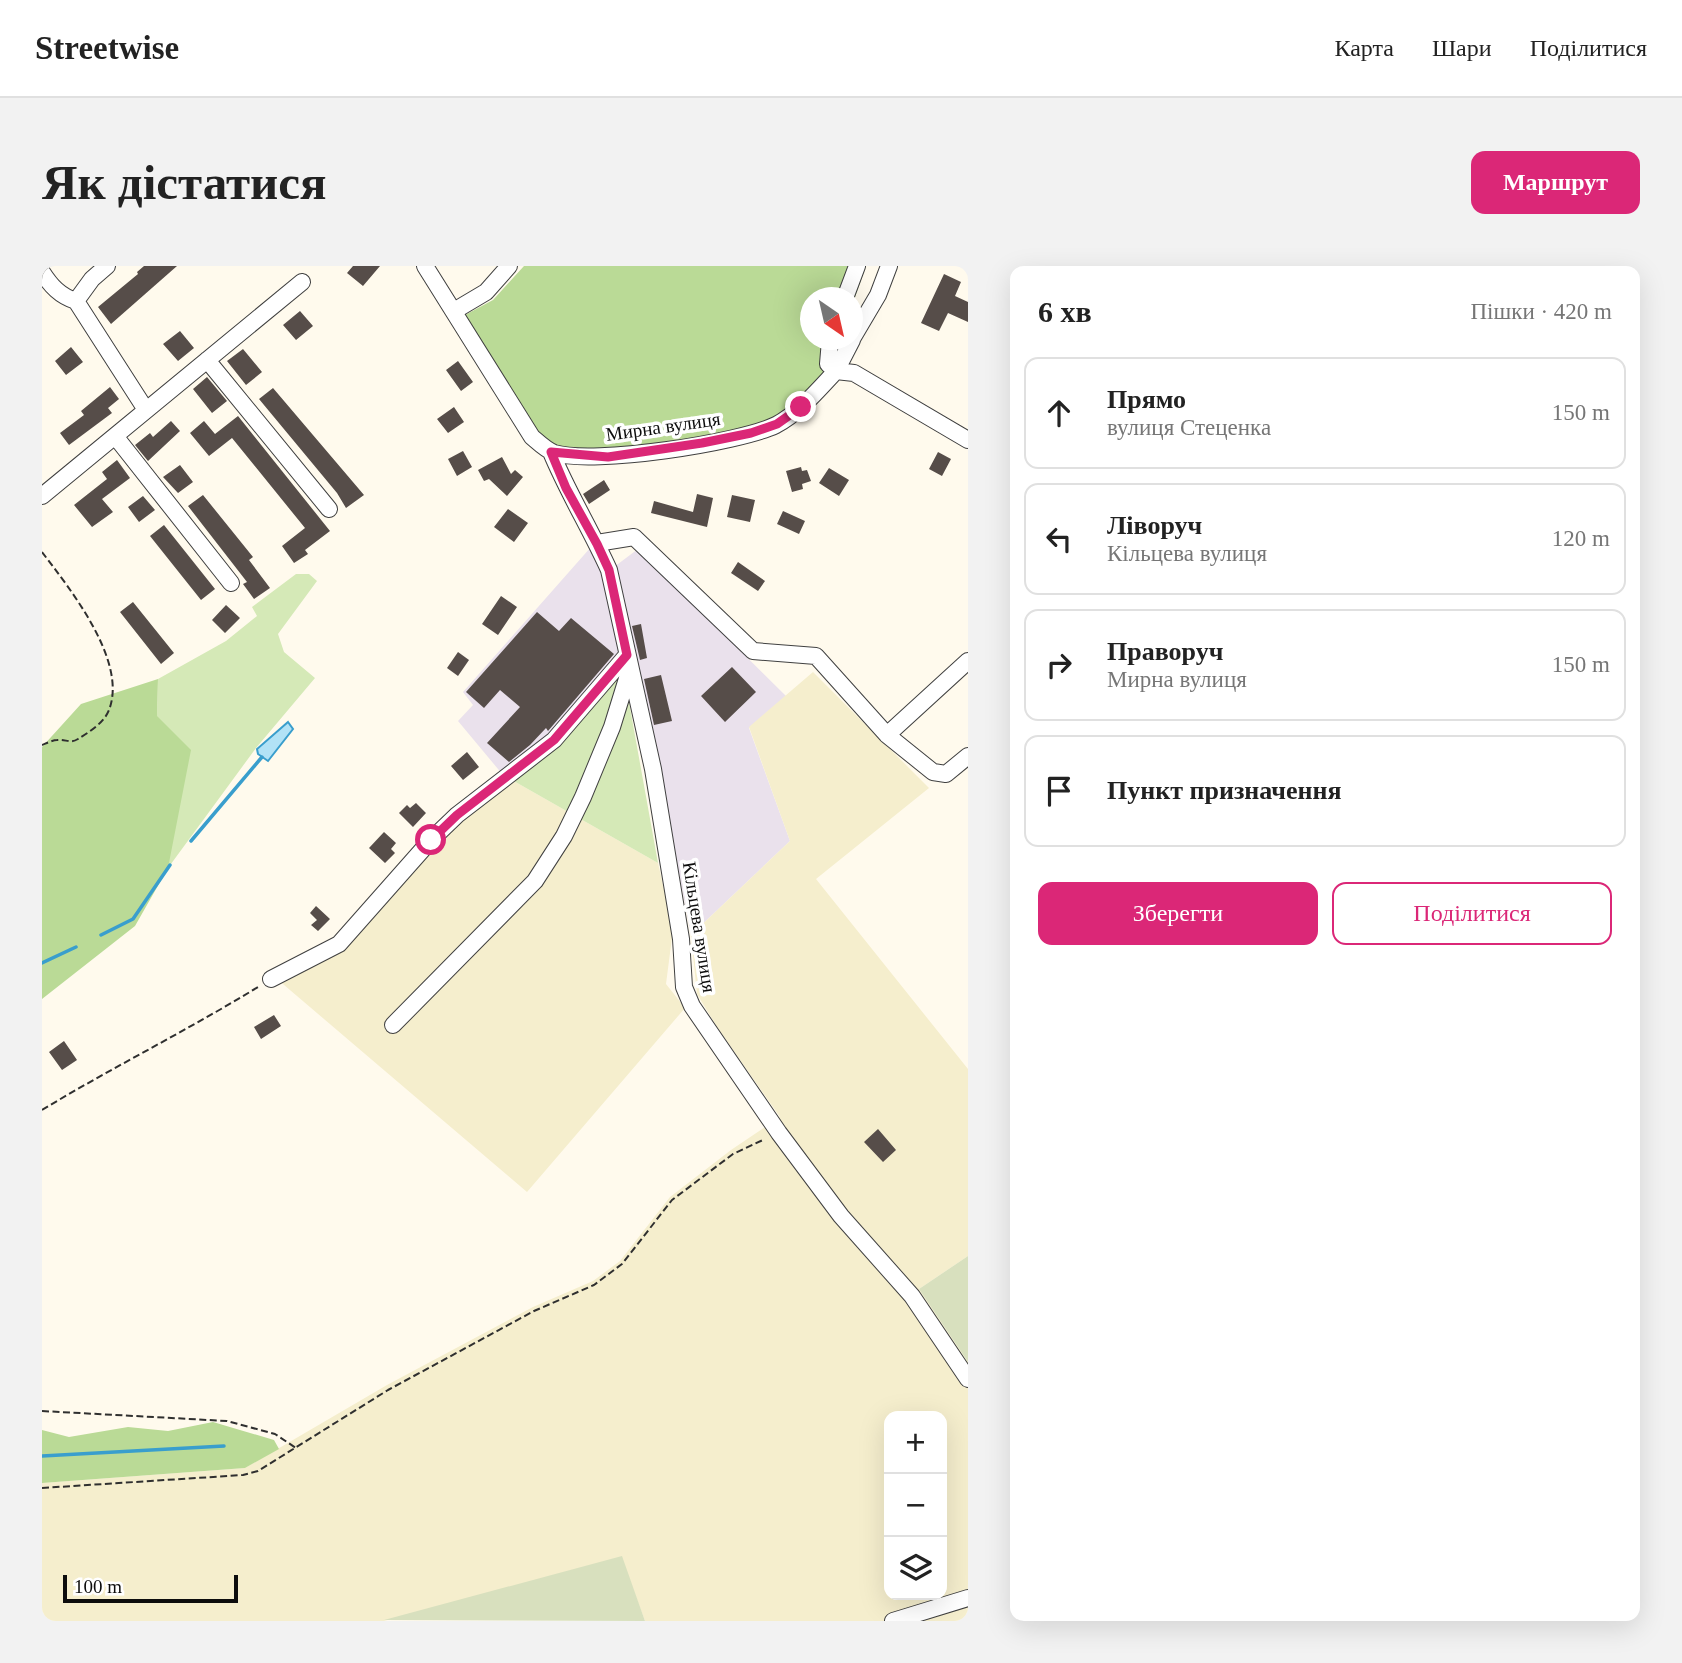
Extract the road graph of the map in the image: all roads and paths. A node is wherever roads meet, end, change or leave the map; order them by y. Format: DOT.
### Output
graph roads {
  1 [pos="107,266"];
  2 [pos="425,266"];
  3 [pos="509,266"];
  4 [pos="857,266"];
  5 [pos="889,266"];
  6 [pos="42,272"];
  7 [pos="302,282"];
  8 [pos="849,287"];
  9 [pos="76,301"];
  10 [pos="454,311"];
  11 [pos="863,320"];
  12 [pos="829,350"];
  13 [pos="846,350"];
  14 [pos="208,360"];
  15 [pos="836,371"];
  16 [pos="146,410"];
  17 [pos="115,436"];
  18 [pos="968,440"];
  19 [pos="551,452"];
  20 [pos="42,495"];
  21 [pos="329,509"];
  22 [pos="597,544"];
  23 [pos="42,552"];
  24 [pos="231,583"];
  25 [pos="968,661"];
  26 [pos="628,663"];
  27 [pos="887,734"];
  28 [pos="42,745"];
  29 [pos="968,756"];
  30 [pos="271,979"];
  31 [pos="393,1025"];
  32 [pos="42,1110"];
  33 [pos="779,1133"];
  34 [pos="968,1379"];
  35 [pos="42,1411"];
  36 [pos="296,1448"];
  37 [pos="42,1488"];
  38 [pos="968,1598"];
  39 [pos="893,1621"];
  1 -- 9 [label="street"];
  2 -- 10 [label="street"];
  3 -- 10 [label="street"];
  4 -- 8 [label="street"];
  5 -- 11 [label="street, Мирна вулиця"];
  6 -- 9 [label="street"];
  7 -- 14 [label="street"];
  9 -- 16 [label="street"];
  10 -- 19 [label="street"];
  12 -- 15 [label="street"];
  13 -- 15 [label="street, Мирна вулиця"];
  14 -- 16 [label="street"];
  14 -- 21 [label="street"];
  15 -- 18 [label="street"];
  15 -- 19 [label="street, Мирна вулиця"];
  16 -- 17 [label="street"];
  17 -- 20 [label="street"];
  17 -- 24 [label="street"];
  19 -- 22 [label="street, Кільцева вулиця"];
  22 -- 26 [label="street, Кільцева вулиця"];
  22 -- 27 [label="street"];
  23 -- 28 [label="path"];
  25 -- 27 [label="street"];
  26 -- 30 [label="street"];
  26 -- 31 [label="street"];
  26 -- 33 [label="street, Кільцева вулиця"];
  27 -- 29 [label="street"];
  30 -- 32 [label="path"];
  33 -- 34 [label="street, Кільцева вулиця"];
  33 -- 36 [label="path"];
  35 -- 36 [label="path"];
  36 -- 37 [label="path"];
  38 -- 39 [label="street"];
}
